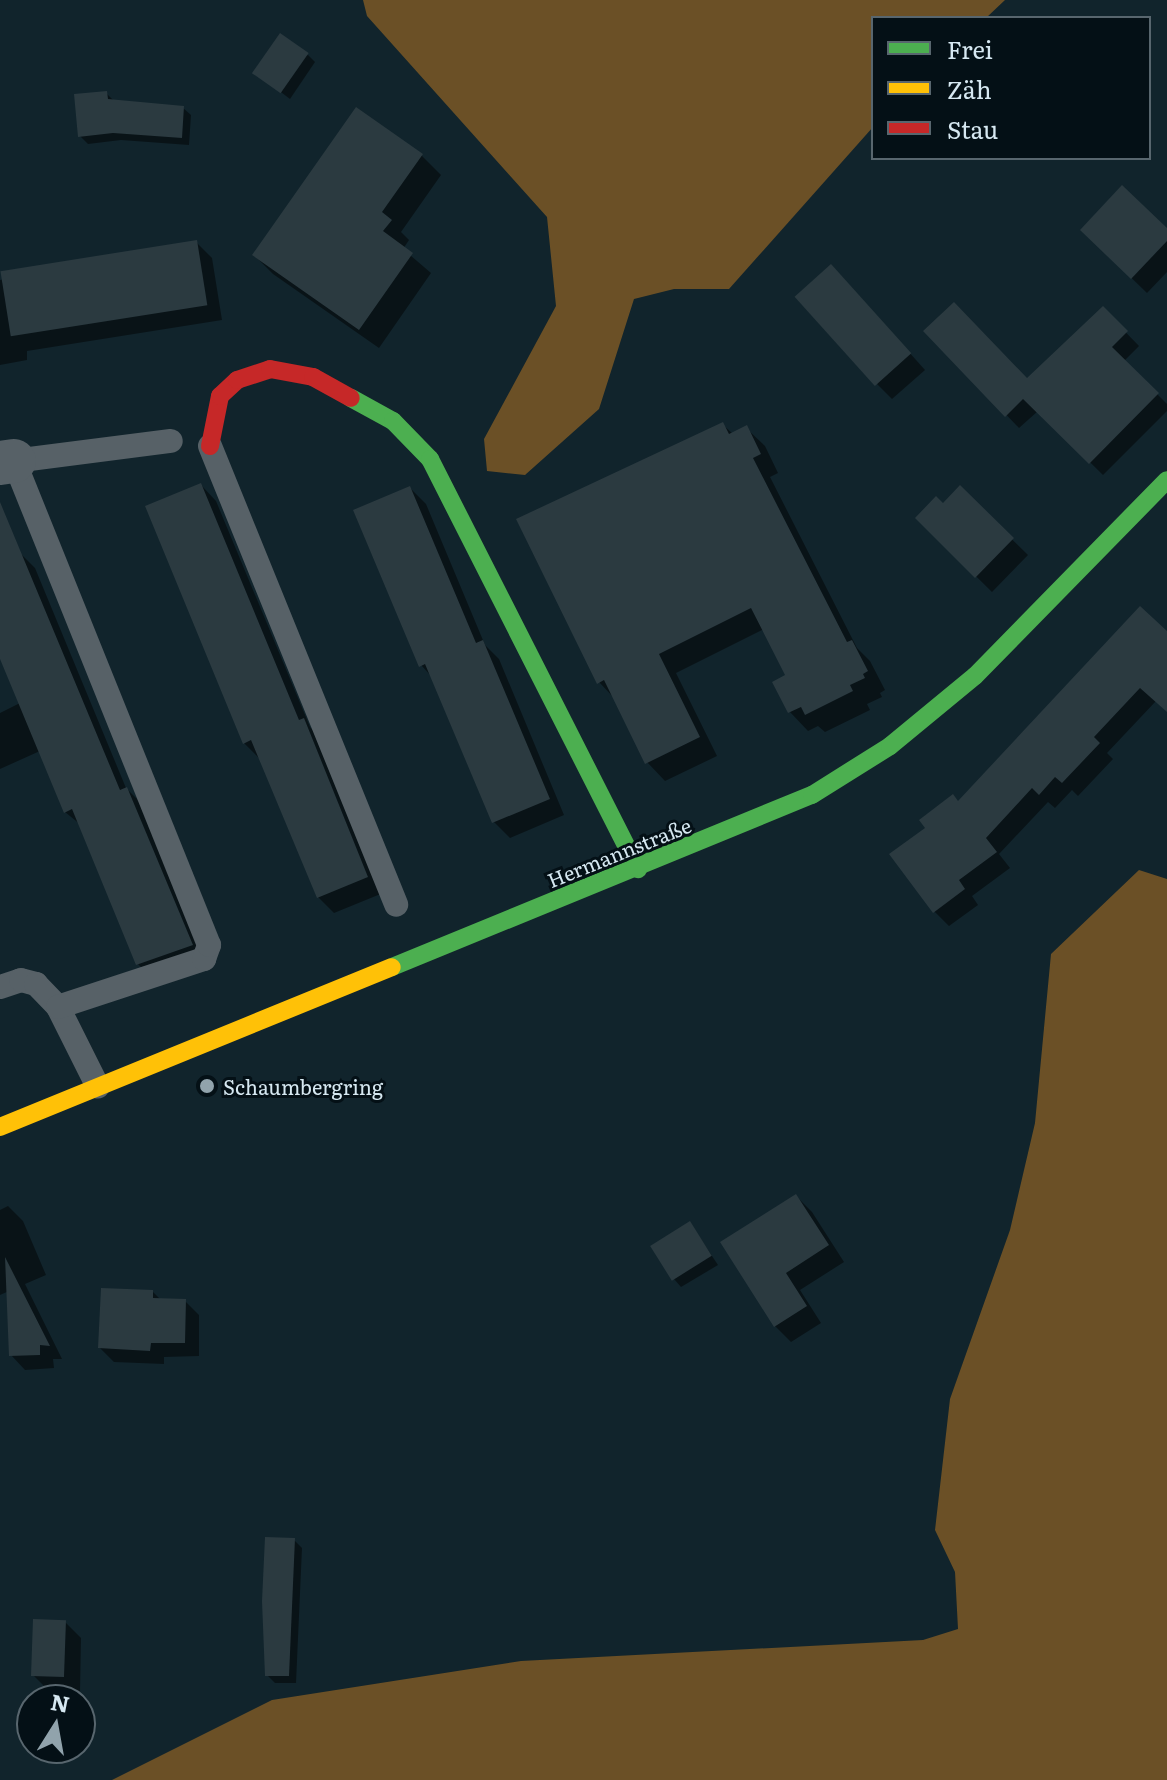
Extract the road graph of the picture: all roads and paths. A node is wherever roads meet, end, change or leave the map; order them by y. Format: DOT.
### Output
graph roads {
  1 [pos="171,441"];
  2 [pos="210,446"];
  3 [pos="7,462"];
  4 [pos="1167,480"];
  5 [pos="638,869"];
  6 [pos="396,905"];
  7 [pos="0,987"];
  8 [pos="58,1007"];
  9 [pos="98,1087"];
  10 [pos="0,1127"];
  1 -- 3 [label="lane"];
  2 -- 5 [label="street"];
  2 -- 6 [label="lane"];
  3 -- 8 [label="lane"];
  4 -- 5 [label="street, Hermannstraße"];
  5 -- 9 [label="street, Hermannstraße"];
  7 -- 8 [label="lane"];
  8 -- 9 [label="lane"];
  9 -- 10 [label="street, Hermannstraße"];
}
